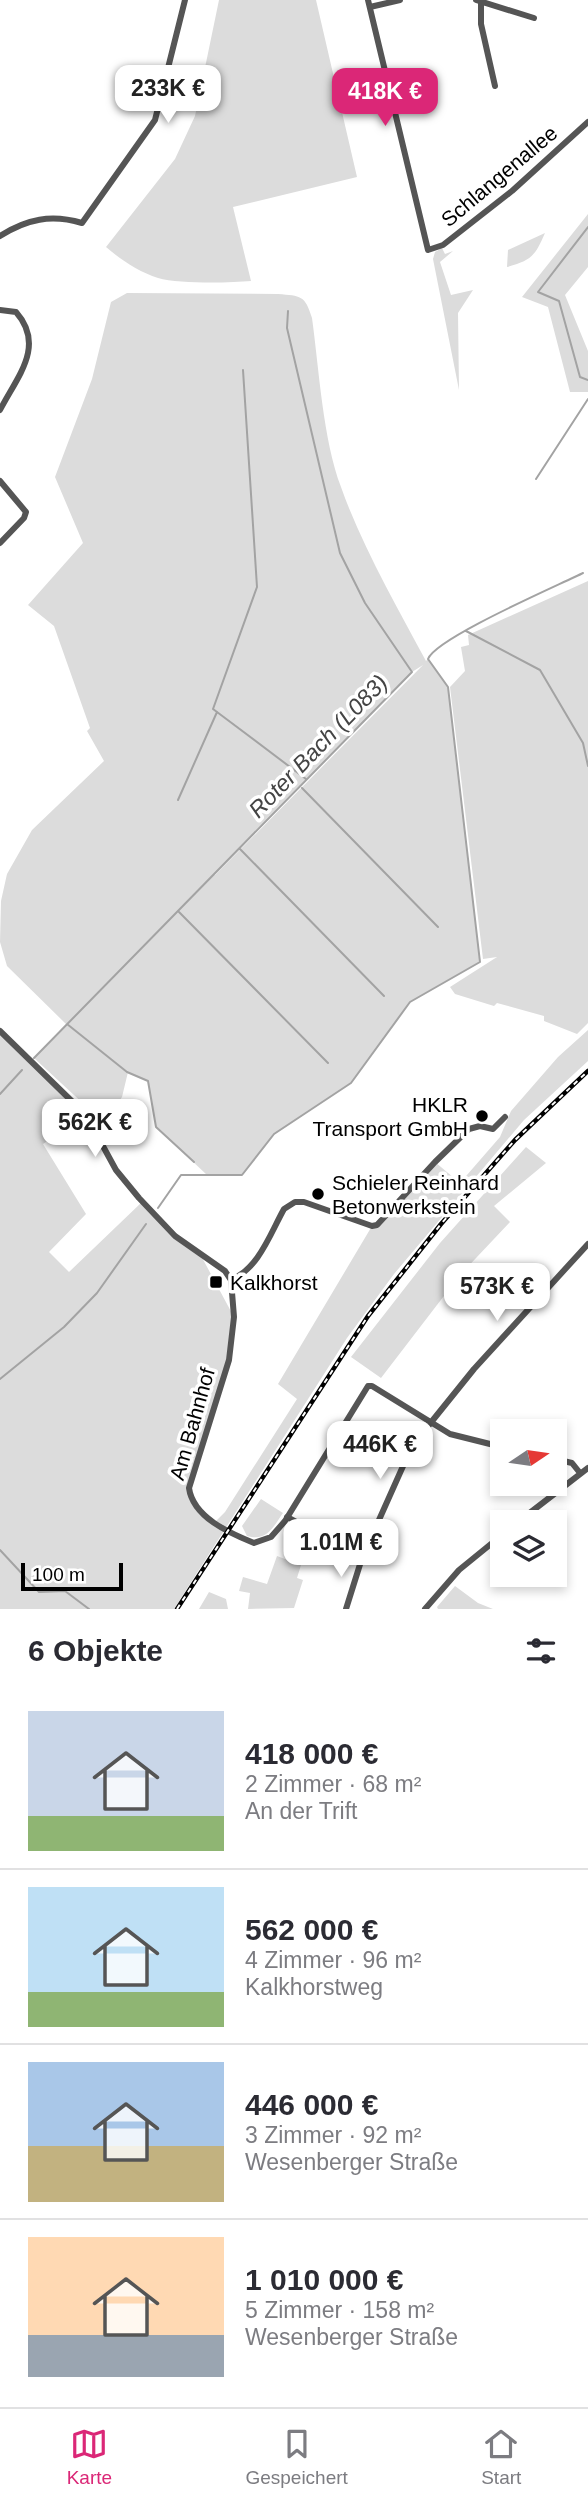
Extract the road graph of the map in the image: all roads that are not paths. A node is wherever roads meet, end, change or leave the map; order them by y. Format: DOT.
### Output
graph roads {
  1 [pos="185,0"];
  2 [pos="400,0"];
  3 [pos="479,1"];
  4 [pos="369,4"];
  5 [pos="534,18"];
  6 [pos="495,86"];
  7 [pos="588,122"];
  8 [pos="0,236"];
  9 [pos="0,310"];
  10 [pos="0,410"];
  11 [pos="0,481"];
  12 [pos="0,543"];
  13 [pos="0,1031"];
  14 [pos="505,1117"];
  15 [pos="588,1244"];
  16 [pos="232,1280"];
  17 [pos="429,1423"];
  18 [pos="490,1444"];
  19 [pos="567,1463"];
  20 [pos="588,1468"];
  21 [pos="580,1474"];
  22 [pos="534,1510"];
  23 [pos="287,1517"];
  24 [pos="490,1545"];
  25 [pos="362,1558"];
  26 [pos="346,1609"];
  27 [pos="425,1609"];
  1 -- 8 [label="street"];
  2 -- 4 [label="street"];
  3 -- 5 [label="street"];
  3 -- 6 [label="street"];
  4 -- 7 [label="street, Schlangenallee"];
  9 -- 10 [label="street"];
  11 -- 12 [label="street"];
  13 -- 16 [label="street"];
  14 -- 16 [label="street"];
  15 -- 17 [label="street"];
  16 -- 23 [label="street, Am Bahnhof"];
  17 -- 18 [label="street"];
  17 -- 23 [label="street"];
  17 -- 25 [label="street"];
  19 -- 21 [label="street"];
  20 -- 21 [label="street"];
  21 -- 22 [label="street"];
  23 -- 25 [label="street"];
  24 -- 27 [label="street"];
  25 -- 26 [label="street"];
}
